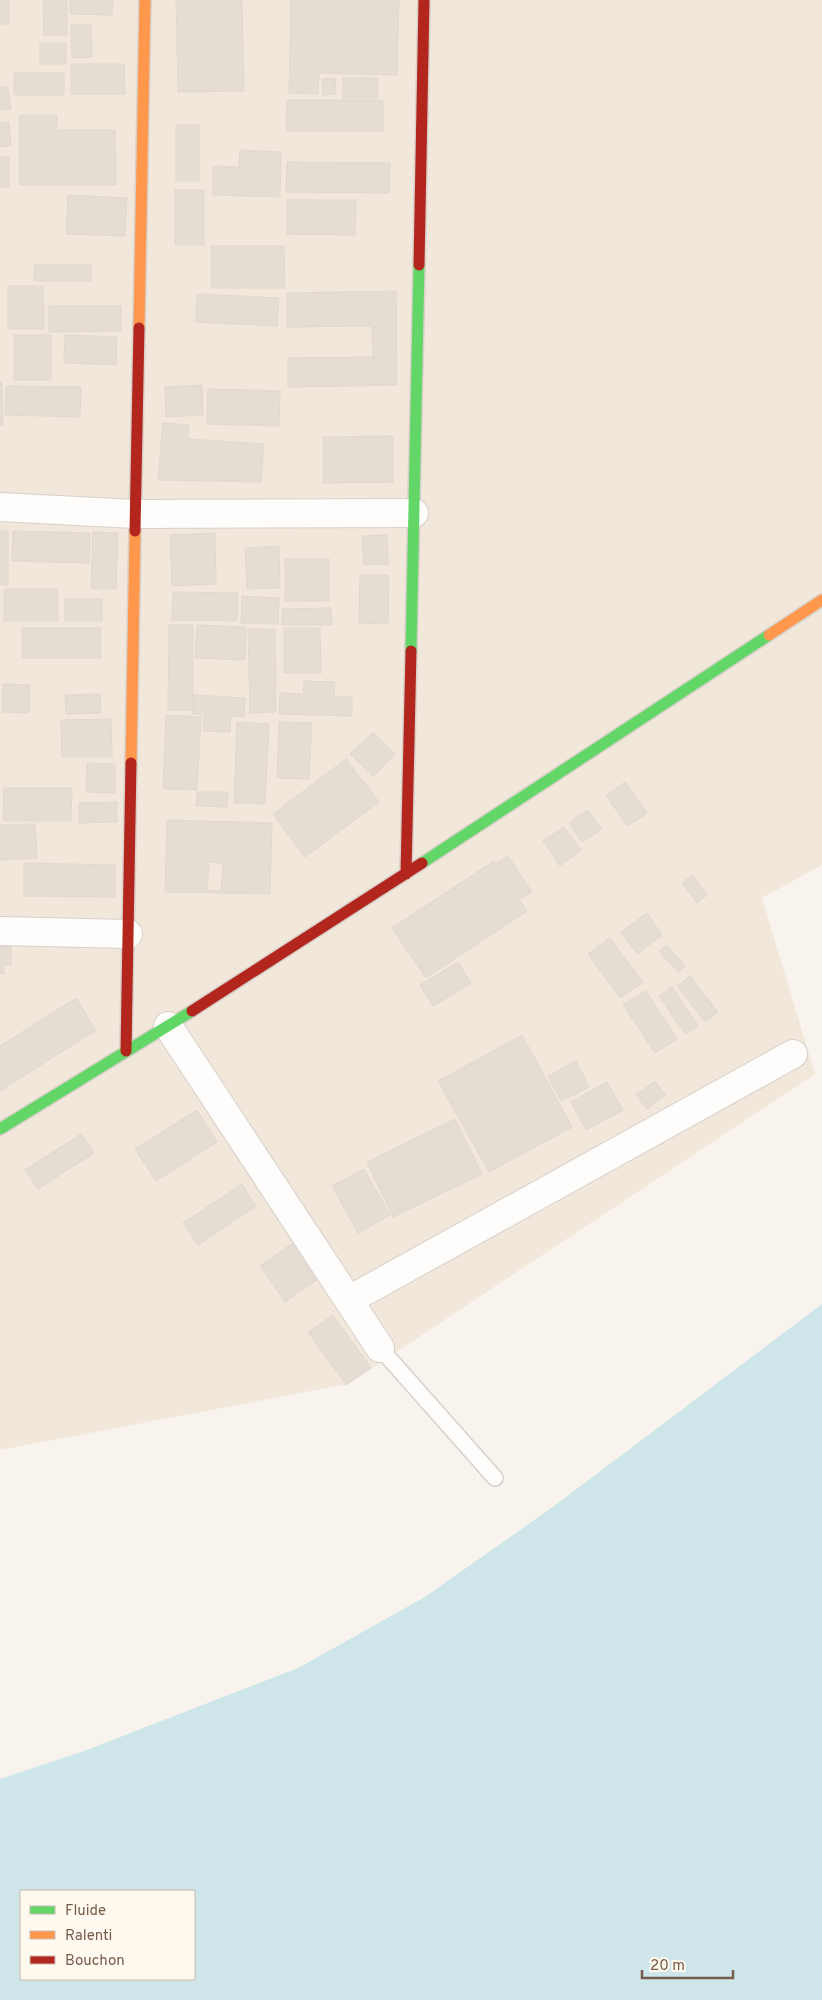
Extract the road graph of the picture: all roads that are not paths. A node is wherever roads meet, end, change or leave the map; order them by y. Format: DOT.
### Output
graph roads {
  1 [pos="145,0"];
  2 [pos="424,0"];
  3 [pos="0,507"];
  4 [pos="414,512"];
  5 [pos="136,514"];
  6 [pos="822,600"];
  7 [pos="406,874"];
  8 [pos="0,931"];
  9 [pos="128,934"];
  10 [pos="168,1026"];
  11 [pos="126,1050"];
  12 [pos="793,1054"];
  13 [pos="0,1128"];
  14 [pos="349,1300"];
  15 [pos="380,1348"];
  16 [pos="495,1478"];
  1 -- 5 [label="street"];
  2 -- 4 [label="street"];
  3 -- 5 [label="street"];
  4 -- 5 [label="street"];
  4 -- 7 [label="street"];
  5 -- 9 [label="street"];
  6 -- 7 [label="street"];
  7 -- 10 [label="street"];
  8 -- 9 [label="street"];
  9 -- 11 [label="street"];
  10 -- 11 [label="street"];
  10 -- 14 [label="street"];
  11 -- 13 [label="street"];
  12 -- 14 [label="street"];
  14 -- 15 [label="street"];
  15 -- 16 [label="lane"];
}
